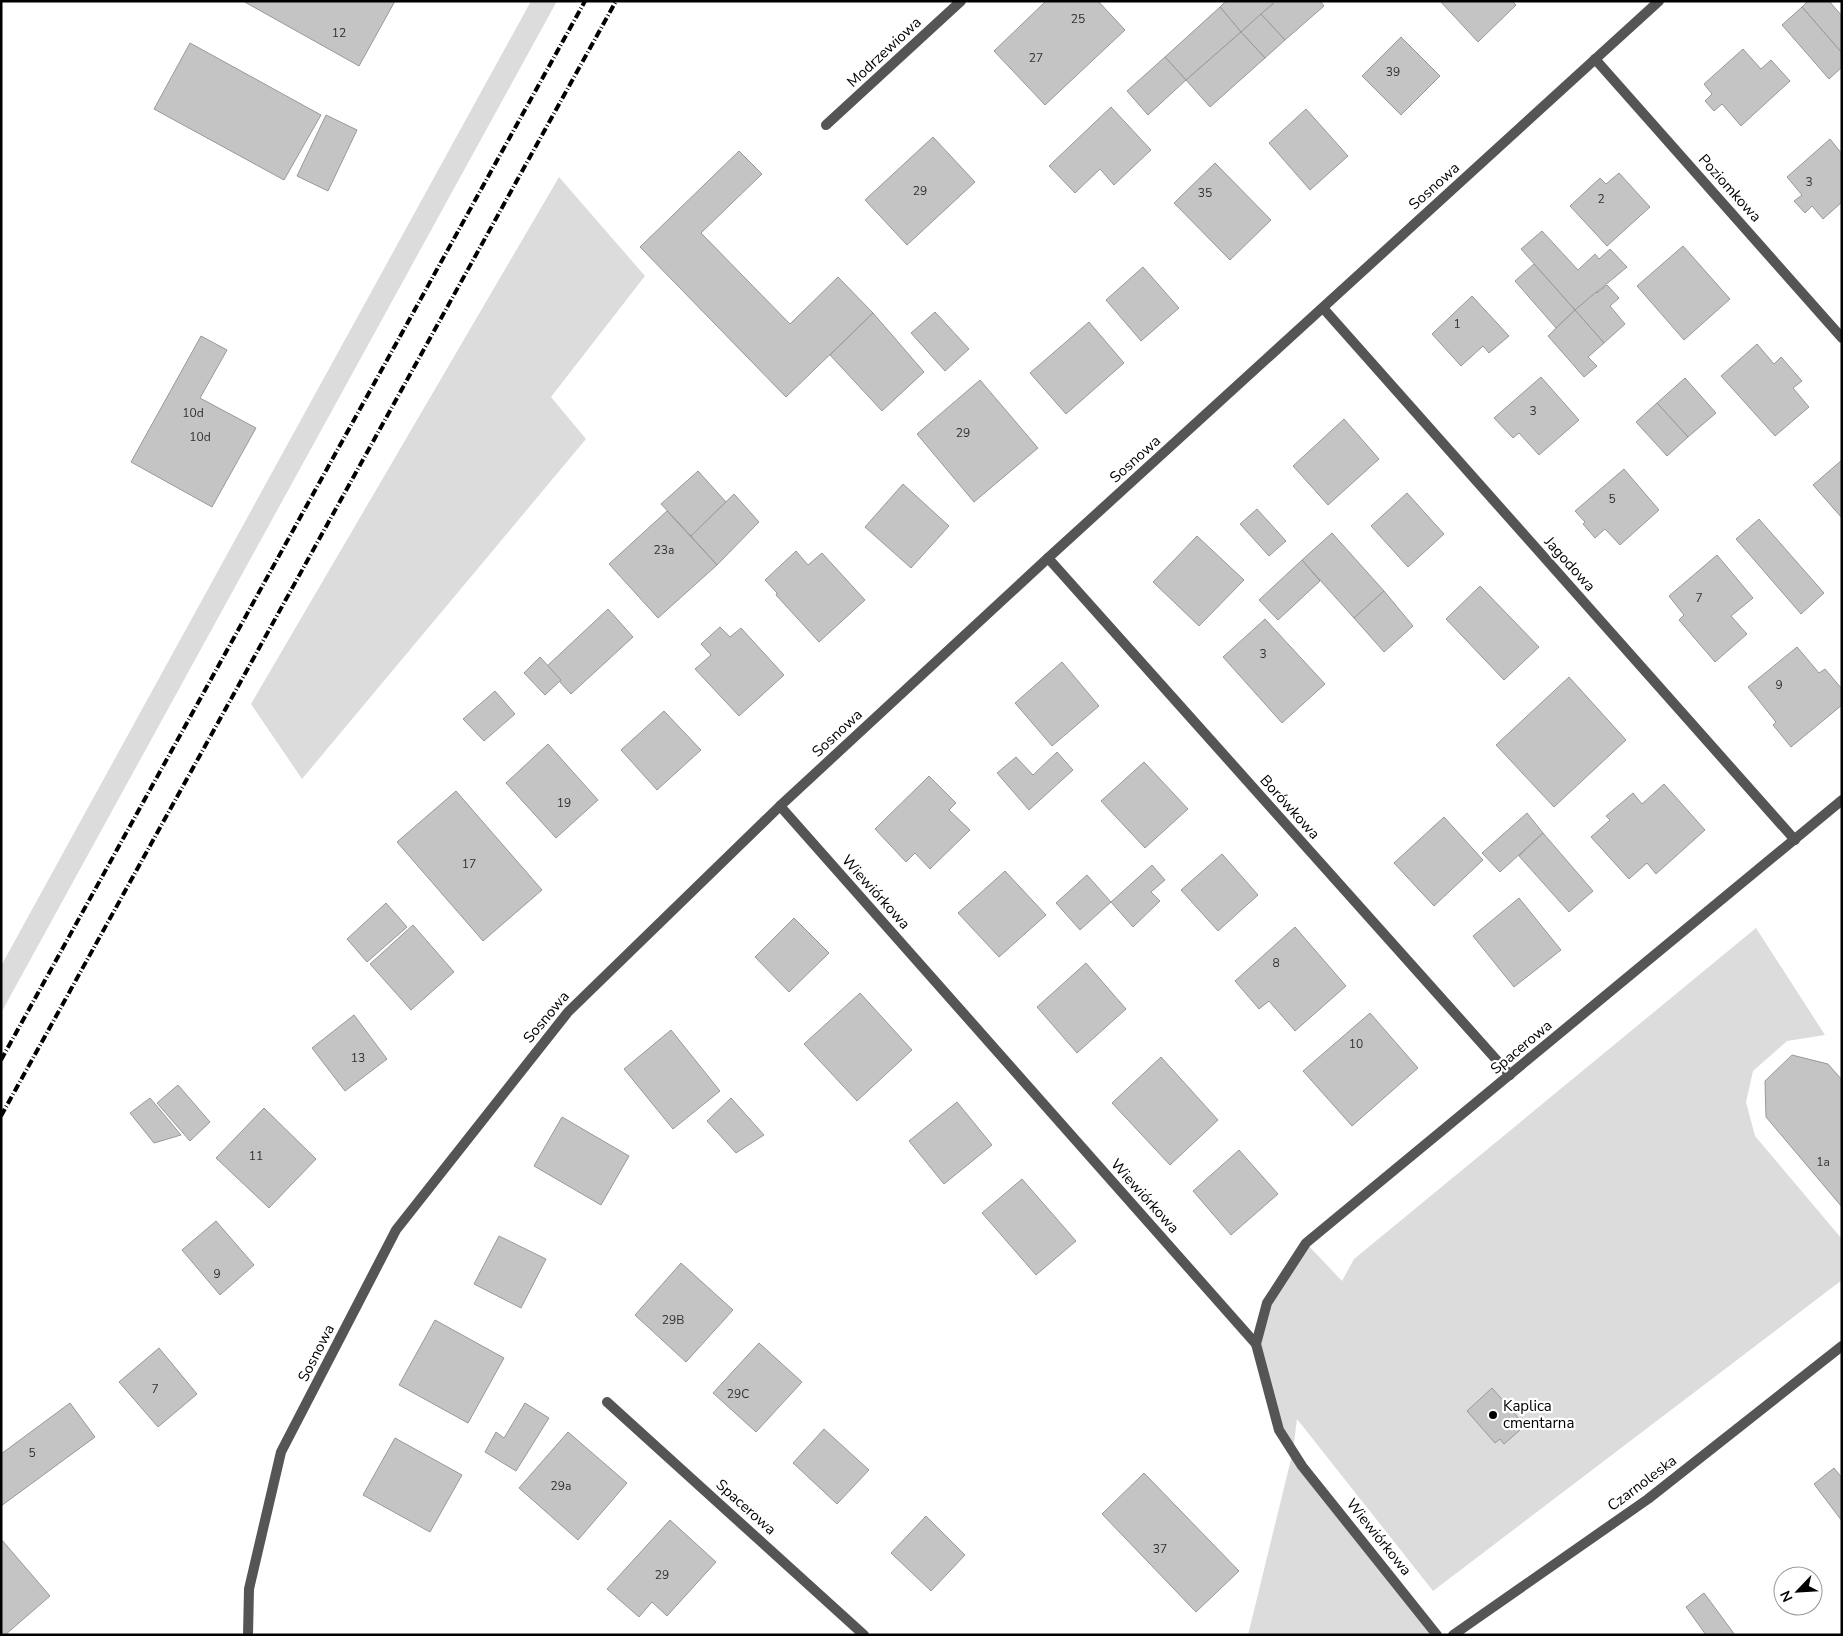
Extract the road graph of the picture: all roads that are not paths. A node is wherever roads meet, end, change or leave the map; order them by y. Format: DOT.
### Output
graph roads {
  1 [pos="961,1"];
  2 [pos="1659,1"];
  3 [pos="1595,59"];
  4 [pos="826,125"];
  5 [pos="1323,308"];
  6 [pos="1842,338"];
  7 [pos="1048,558"];
  8 [pos="1842,800"];
  9 [pos="780,806"];
  10 [pos="1795,840"];
  11 [pos="1510,1075"];
  12 [pos="1256,1344"];
  13 [pos="1842,1346"];
  14 [pos="607,1402"];
  15 [pos="248,1635"];
  16 [pos="864,1635"];
  17 [pos="1437,1635"];
  18 [pos="1453,1635"];
  1 -- 4 [label="street, Modrzewiowa"];
  2 -- 3 [label="street, Sosnowa"];
  3 -- 5 [label="street, Sosnowa"];
  3 -- 6 [label="street, Poziomkowa"];
  5 -- 7 [label="street, Sosnowa"];
  5 -- 10 [label="street, Jagodowa"];
  7 -- 9 [label="street, Sosnowa"];
  7 -- 11 [label="street, Borówkowa"];
  8 -- 10 [label="street, Spacerowa"];
  9 -- 12 [label="street, Wiewiórkowa"];
  9 -- 15 [label="street, Sosnowa"];
  10 -- 11 [label="street, Spacerowa"];
  11 -- 12 [label="street, Spacerowa"];
  12 -- 17 [label="street, Wiewiórkowa"];
  13 -- 18 [label="street, Czarnoleska"];
  14 -- 16 [label="street, Spacerowa"];
}
